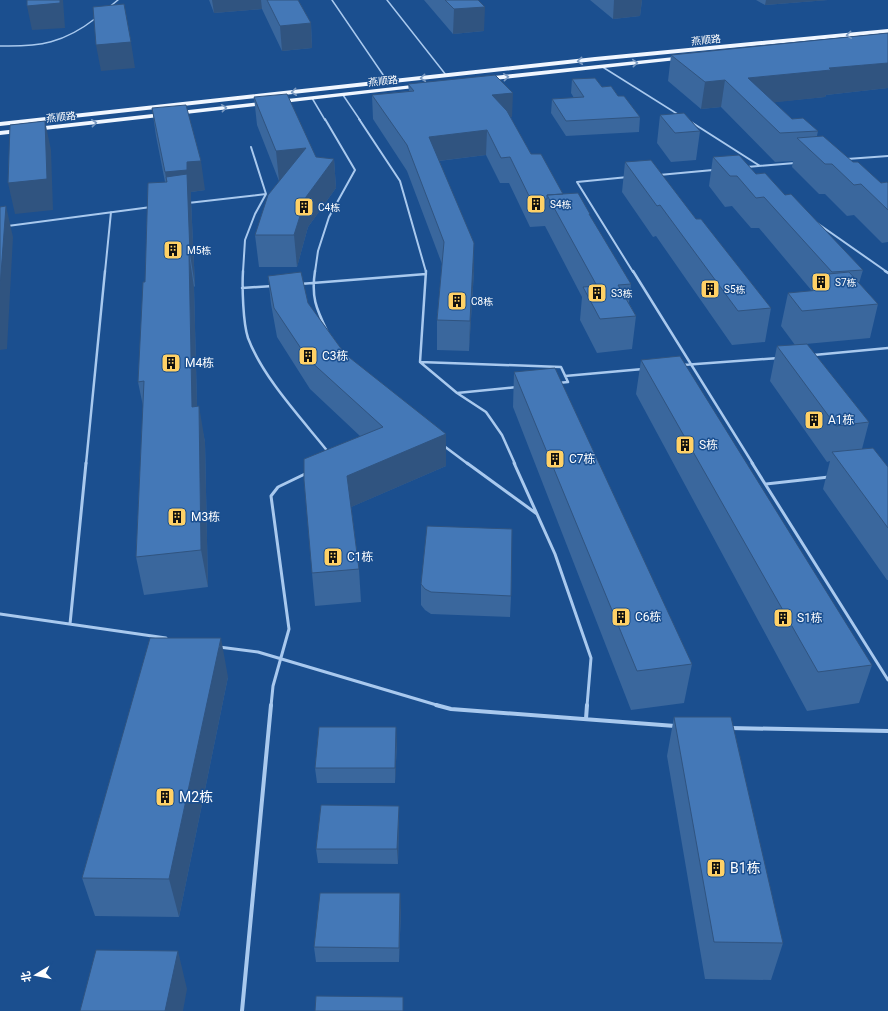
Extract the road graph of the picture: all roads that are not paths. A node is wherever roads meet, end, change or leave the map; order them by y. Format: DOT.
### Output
graph roads {
  1 [pos="118,0"];
  2 [pos="332,0"];
  3 [pos="387,0"];
  4 [pos="105,11"];
  5 [pos="99,16"];
  6 [pos="888,31"];
  7 [pos="0,46"];
  8 [pos="691,58"];
  9 [pos="601,66"];
  10 [pos="446,75"];
  11 [pos="476,80"];
  12 [pos="388,82"];
  13 [pos="429,85"];
  14 [pos="343,95"];
  15 [pos="312,98"];
  16 [pos="680,116"];
  17 [pos="687,120"];
  18 [pos="0,124"];
  19 [pos="0,133"];
  20 [pos="251,147"];
  21 [pos="888,156"];
  22 [pos="843,160"];
  23 [pos="798,163"];
  24 [pos="760,166"];
  25 [pos="746,167"];
  26 [pos="716,170"];
  27 [pos="654,175"];
  28 [pos="631,177"];
  29 [pos="266,194"];
  30 [pos="182,203"];
  31 [pos="158,206"];
  32 [pos="111,212"];
  33 [pos="817,222"];
  34 [pos="0,227"];
  35 [pos="888,273"];
  36 [pos="426,274"];
  37 [pos="313,283"];
  38 [pos="297,284"];
  39 [pos="274,286"];
  40 [pos="242,288"];
  41 [pos="328,332"];
  42 [pos="888,348"];
  43 [pos="812,355"];
  44 [pos="782,358"];
  45 [pos="420,362"];
  46 [pos="691,364"];
  47 [pos="675,366"];
  48 [pos="644,369"];
  49 [pos="566,376"];
  50 [pos="552,384"];
  51 [pos="520,387"];
  52 [pos="457,393"];
  53 [pos="439,442"];
  54 [pos="329,459"];
  55 [pos="310,472"];
  56 [pos="834,477"];
  57 [pos="766,484"];
  58 [pos="538,514"];
  59 [pos="0,614"];
  60 [pos="70,624"];
  61 [pos="172,639"];
  62 [pos="211,645"];
  63 [pos="282,659"];
  64 [pos="888,680"];
  65 [pos="586,719"];
  66 [pos="681,726"];
  67 [pos="728,728"];
  68 [pos="888,731"];
  69 [pos="242,1011"];
  1 -- 4 [label="lane"];
  2 -- 12 [label="lane"];
  3 -- 10 [label="lane"];
  5 -- 7 [label="lane"];
  6 -- 10 [label="main road, 燕顺路, one-way"];
  9 -- 8 [label="main road, 燕顺路, one-way"];
  11 -- 9 [label="main road, 燕顺路, one-way"];
  9 -- 16 [label="lane"];
  10 -- 12 [label="main road, 燕顺路, one-way"];
  12 -- 18 [label="main road, 燕顺路, one-way"];
  13 -- 14 [label="main road, 燕顺路"];
  14 -- 15 [label="main road, 燕顺路"];
  14 -- 36 [label="lane"];
  19 -- 15 [label="main road, 燕顺路, one-way"];
  15 -- 37 [label="lane"];
  17 -- 24 [label="lane"];
  20 -- 29 [label="lane"];
  21 -- 22 [label="lane"];
  23 -- 24 [label="lane"];
  24 -- 25 [label="lane"];
  26 -- 27 [label="lane"];
  28 -- 46 [label="lane"];
  29 -- 30 [label="lane"];
  29 -- 40 [label="lane"];
  31 -- 32 [label="lane"];
  32 -- 34 [label="lane"];
  32 -- 60 [label="lane"];
  33 -- 35 [label="lane"];
  36 -- 37 [label="lane"];
  36 -- 45 [label="lane"];
  37 -- 38 [label="lane"];
  37 -- 41 [label="lane"];
  39 -- 40 [label="lane"];
  40 -- 54 [label="lane"];
  42 -- 43 [label="lane"];
  44 -- 46 [label="lane"];
  45 -- 49 [label="lane"];
  45 -- 52 [label="lane"];
  46 -- 47 [label="lane"];
  46 -- 57 [label="lane"];
  48 -- 49 [label="lane"];
  49 -- 50 [label="lane"];
  51 -- 52 [label="lane"];
  52 -- 58 [label="lane"];
  53 -- 58 [label="lane"];
  55 -- 63 [label="lane"];
  56 -- 57 [label="lane"];
  57 -- 64 [label="lane"];
  58 -- 65 [label="lane"];
  59 -- 60 [label="lane"];
  60 -- 61 [label="lane"];
  62 -- 63 [label="lane"];
  63 -- 65 [label="lane"];
  63 -- 69 [label="lane"];
  65 -- 66 [label="lane"];
  67 -- 68 [label="lane"];
}
